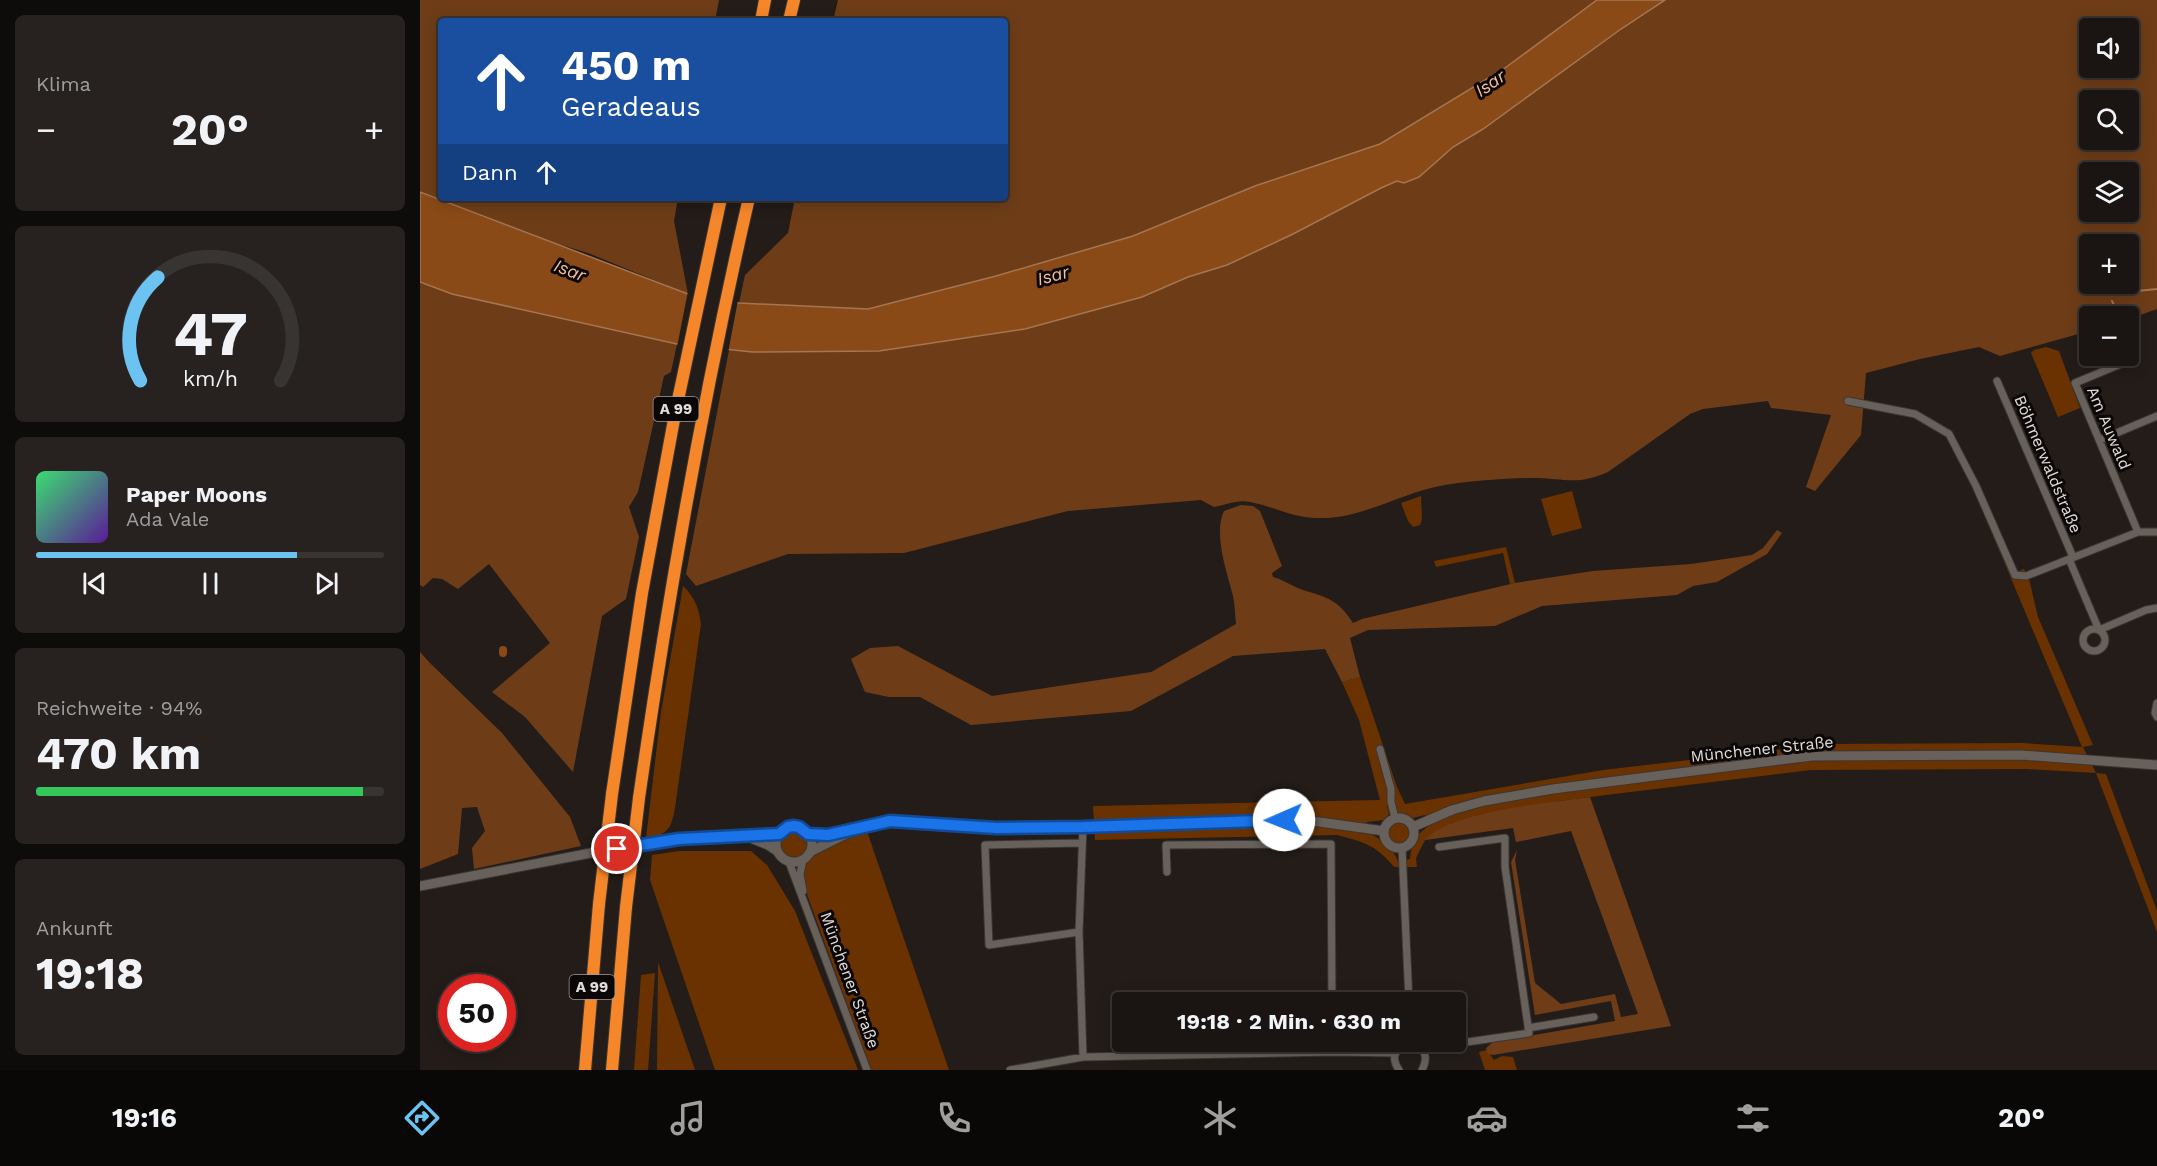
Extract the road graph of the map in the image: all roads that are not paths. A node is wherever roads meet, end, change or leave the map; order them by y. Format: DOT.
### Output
graph roads {
  1 [pos="765,0"];
  2 [pos="794,0"];
  3 [pos="761,18"];
  4 [pos="790,18"];
  5 [pos="720,201"];
  6 [pos="748,201"];
  7 [pos="2116,366"];
  8 [pos="1997,381"];
  9 [pos="1848,401"];
  10 [pos="2157,416"];
  11 [pos="2100,440"];
  12 [pos="2138,532"];
  13 [pos="2157,532"];
  14 [pos="2071,558"];
  15 [pos="2157,608"];
  16 [pos="2157,703"];
  17 [pos="2157,717"];
  18 [pos="1380,749"];
  19 [pos="2157,765"];
  20 [pos="1395,818"];
  21 [pos="1083,827"];
  22 [pos="1413,827"];
  23 [pos="854,830"];
  24 [pos="1383,831"];
  25 [pos="779,834"];
  26 [pos="808,834"];
  27 [pos="746,836"];
  28 [pos="1082,843"];
  29 [pos="1439,847"];
  30 [pos="1402,848"];
  31 [pos="777,851"];
  32 [pos="810,852"];
  33 [pos="803,860"];
  34 [pos="789,862"];
  35 [pos="1167,872"];
  36 [pos="420,886"];
  37 [pos="805,900"];
  38 [pos="1079,932"];
  39 [pos="1332,992"];
  40 [pos="1409,992"];
  41 [pos="1594,1017"];
  42 [pos="1528,1028"];
  43 [pos="1466,1042"];
  44 [pos="1334,1052"];
  45 [pos="1423,1052"];
  46 [pos="1396,1053"];
  47 [pos="1083,1057"];
  48 [pos="585,1070"];
  49 [pos="612,1070"];
  50 [pos="867,1070"];
  51 [pos="1010,1070"];
  52 [pos="1399,1070"];
  53 [pos="1422,1070"];
  1 -- 3 [label="highway"];
  2 -- 4 [label="highway"];
  5 -- 48 [label="highway, A 99, bridge"];
  6 -- 49 [label="highway, A 99, bridge"];
  7 -- 11 [label="street, Am Auwald"];
  8 -- 14 [label="street, Böhmerwaldstraße"];
  9 -- 14 [label="street"];
  10 -- 11 [label="street"];
  11 -- 12 [label="street, Am Auwald"];
  12 -- 13 [label="street"];
  12 -- 14 [label="street"];
  14 -- 15 [label="street, Böhmerwaldstraße"];
  16 -- 17 [label="street"];
  18 -- 20 [label="street"];
  19 -- 22 [label="main road, Münchener Straße"];
  20 -- 22 [label="main road"];
  20 -- 24 [label="main road"];
  21 -- 23 [label="main road"];
  21 -- 24 [label="main road"];
  21 -- 28 [label="street"];
  22 -- 30 [label="main road"];
  23 -- 26 [label="main road"];
  23 -- 32 [label="main road"];
  24 -- 30 [label="main road"];
  25 -- 26 [label="main road"];
  25 -- 27 [label="main road"];
  25 -- 31 [label="main road"];
  26 -- 32 [label="main road"];
  27 -- 31 [label="main road"];
  27 -- 36 [label="main road"];
  28 -- 38 [label="street"];
  28 -- 38 [label="street"];
  29 -- 42 [label="street"];
  30 -- 40 [label="street"];
  31 -- 34 [label="main road"];
  32 -- 33 [label="main road"];
  33 -- 34 [label="main road"];
  33 -- 37 [label="street, Münchener Straße"];
  34 -- 37 [label="street, Münchener Straße"];
  35 -- 39 [label="street"];
  37 -- 50 [label="street, Münchener Straße"];
  38 -- 47 [label="street"];
  41 -- 42 [label="street"];
  42 -- 43 [label="street"];
  44 -- 46 [label="street"];
  44 -- 47 [label="street"];
  45 -- 53 [label="street"];
  46 -- 52 [label="street"];
  47 -- 51 [label="street"];
}
